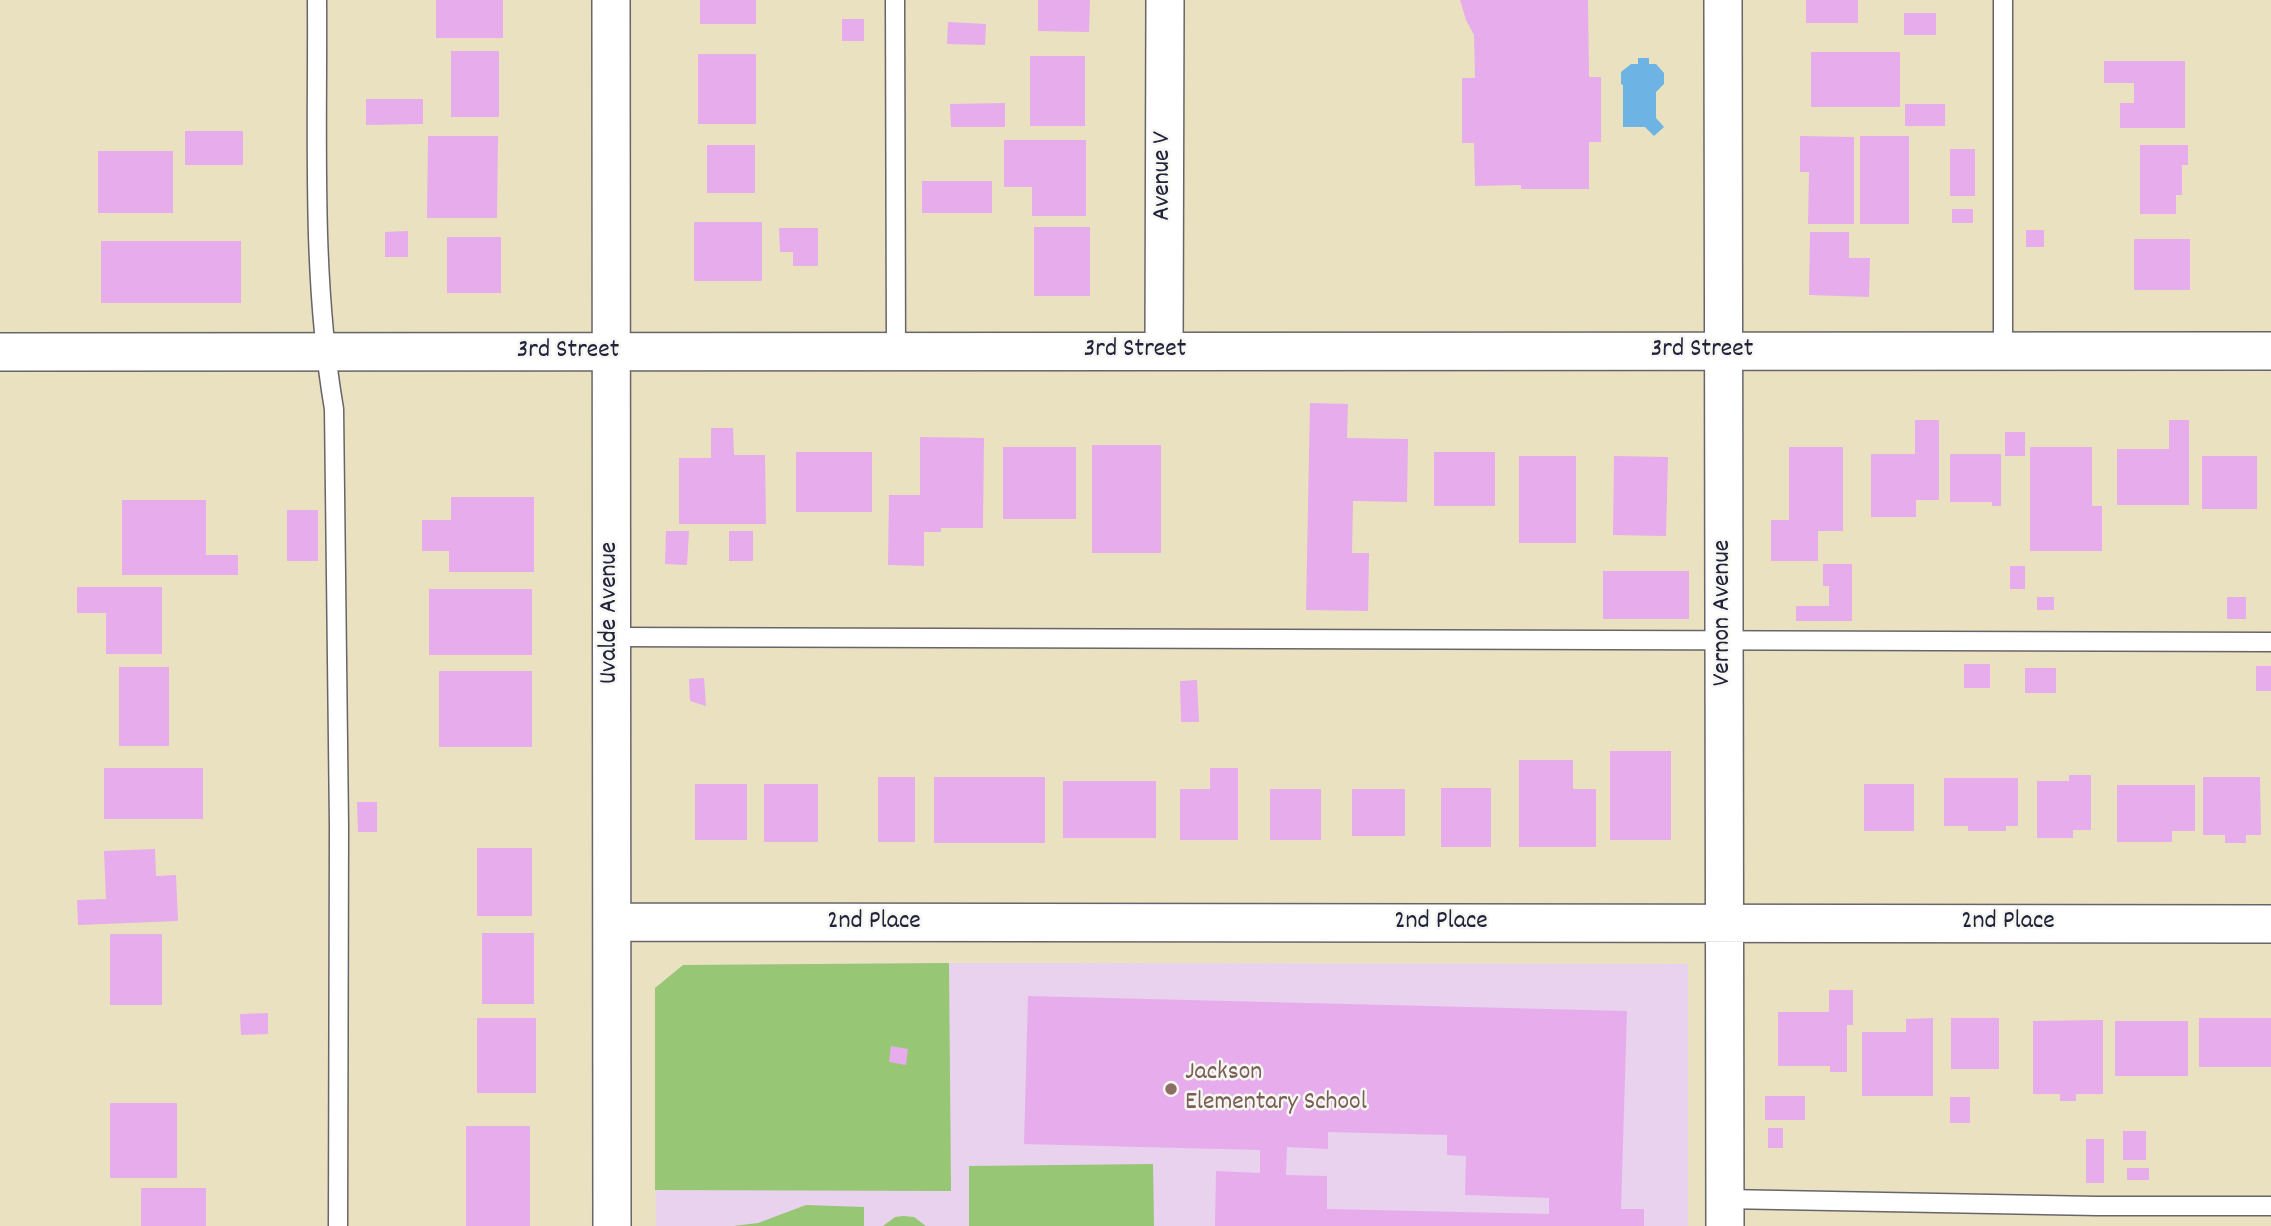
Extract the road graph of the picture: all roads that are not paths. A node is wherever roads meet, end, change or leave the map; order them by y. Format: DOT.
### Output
graph roads {
  1 [pos="317,0"];
  2 [pos="611,0"];
  3 [pos="895,0"];
  4 [pos="1165,0"];
  5 [pos="1723,0"];
  6 [pos="2003,0"];
  7 [pos="611,351"];
  8 [pos="896,351"];
  9 [pos="1164,351"];
  10 [pos="1723,351"];
  11 [pos="2003,351"];
  12 [pos="2271,351"];
  13 [pos="0,352"];
  14 [pos="324,352"];
  15 [pos="611,637"];
  16 [pos="1724,642"];
  17 [pos="2271,642"];
  18 [pos="612,922"];
  19 [pos="1725,923"];
  20 [pos="2271,923"];
  21 [pos="2271,1206"];
  22 [pos="1725,1213"];
  23 [pos="338,1226"];
  24 [pos="612,1226"];
  1 -- 14 [label="lane"];
  2 -- 7 [label="street, Uvalde Avenue"];
  3 -- 8 [label="lane"];
  4 -- 9 [label="street, Avenue V"];
  5 -- 10 [label="street, Vernon Avenue"];
  6 -- 11 [label="lane"];
  7 -- 8 [label="street, 3rd Street"];
  7 -- 14 [label="street, 3rd Street"];
  7 -- 15 [label="street, Uvalde Avenue"];
  8 -- 9 [label="street, 3rd Street"];
  9 -- 10 [label="street, 3rd Street"];
  10 -- 11 [label="street, 3rd Street"];
  10 -- 16 [label="street, Vernon Avenue"];
  11 -- 12 [label="street, 3rd Street"];
  13 -- 14 [label="street, 3rd Street"];
  14 -- 23 [label="lane"];
  15 -- 16 [label="lane"];
  15 -- 18 [label="street, Uvalde Avenue"];
  16 -- 17 [label="lane"];
  16 -- 19 [label="street, Vernon Avenue"];
  18 -- 19 [label="street, 2nd Place"];
  18 -- 24 [label="street, Uvalde Avenue"];
  19 -- 20 [label="street, 2nd Place"];
  19 -- 22 [label="street, Vernon Avenue"];
  21 -- 22 [label="lane"];
}
